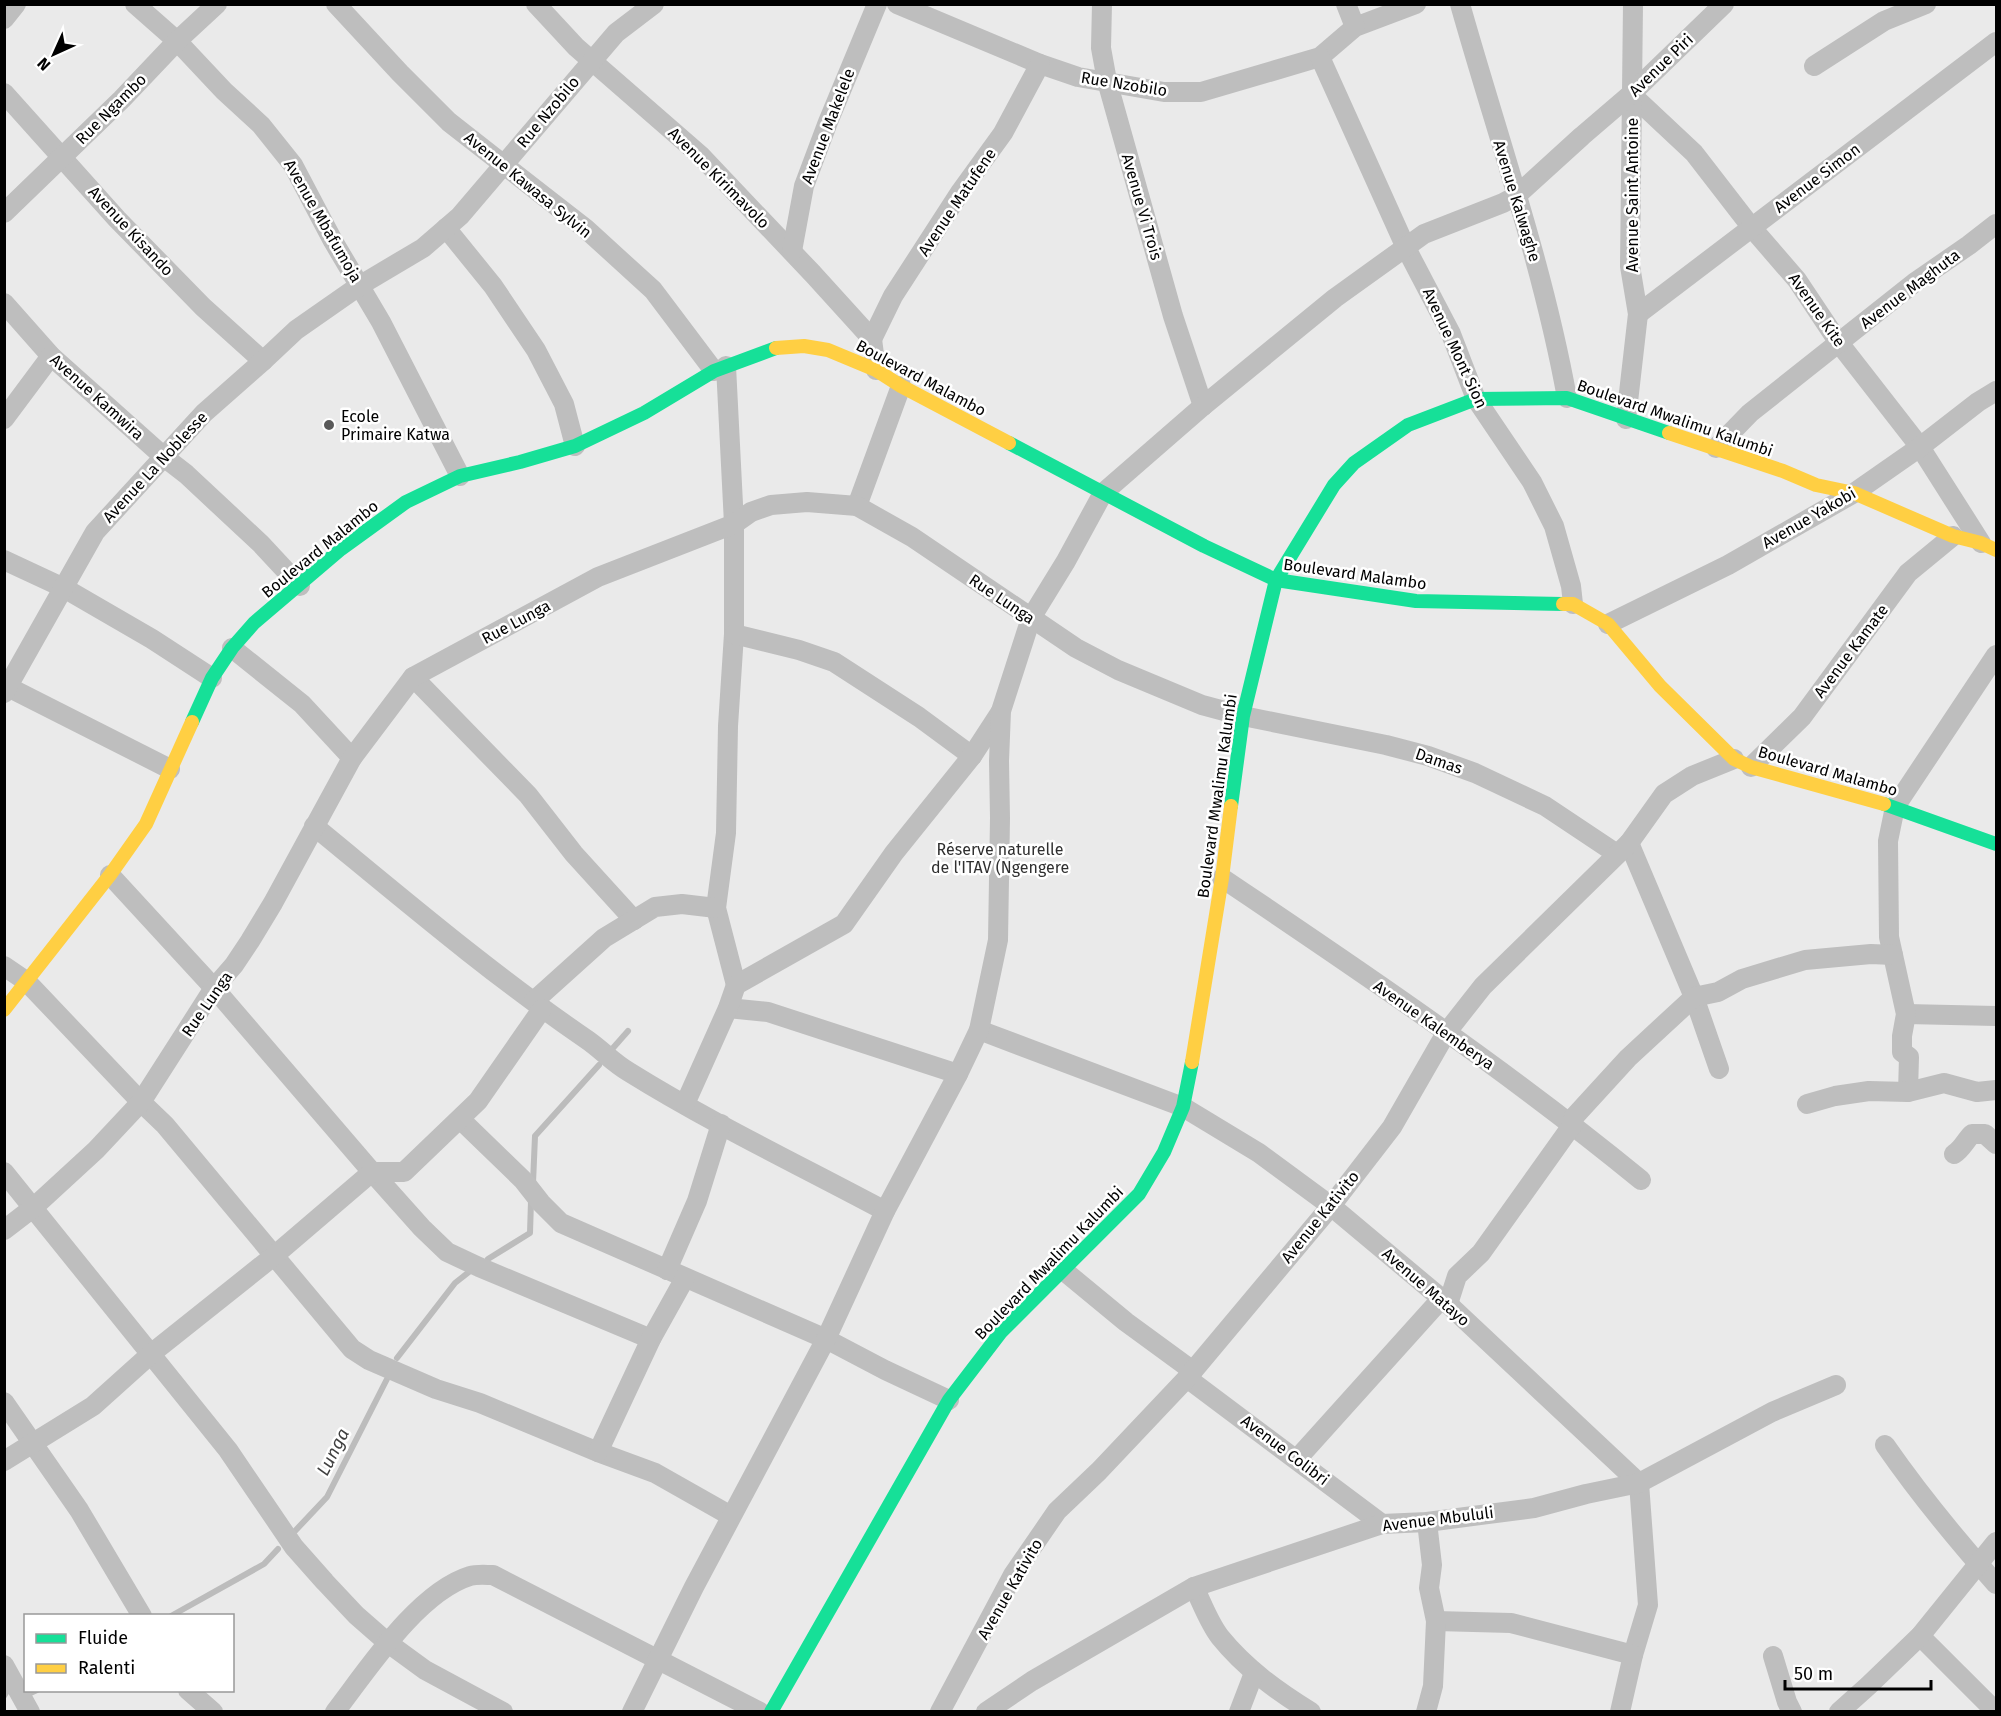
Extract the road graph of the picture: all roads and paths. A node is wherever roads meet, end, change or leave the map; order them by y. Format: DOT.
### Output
graph roads {
  1 [pos="16,4"];
  2 [pos="135,4"];
  3 [pos="217,4"];
  4 [pos="336,4"];
  5 [pos="536,4"];
  6 [pos="654,4"];
  7 [pos="878,4"];
  8 [pos="897,4"];
  9 [pos="1102,4"];
  10 [pos="1346,4"];
  11 [pos="1416,4"];
  12 [pos="1460,4"];
  13 [pos="1633,4"];
  14 [pos="1724,4"];
  15 [pos="1926,4"];
  16 [pos="4,19"];
  17 [pos="1355,27"];
  18 [pos="177,41"];
  19 [pos="1996,42"];
  20 [pos="1320,57"];
  21 [pos="591,61"];
  22 [pos="1040,64"];
  23 [pos="1814,66"];
  24 [pos="1107,81"];
  25 [pos="4,93"];
  26 [pos="1631,94"];
  27 [pos="63,156"];
  28 [pos="505,164"];
  29 [pos="1516,196"];
  30 [pos="4,213"];
  31 [pos="1996,224"];
  32 [pos="446,228"];
  33 [pos="1752,228"];
  34 [pos="1406,248"];
  35 [pos="792,251"];
  36 [pos="360,286"];
  37 [pos="4,303"];
  38 [pos="1638,314"];
  39 [pos="872,339"];
  40 [pos="1839,343"];
  41 [pos="51,356"];
  42 [pos="263,361"];
  43 [pos="720,368"];
  44 [pos="876,370"];
  45 [pos="901,386"];
  46 [pos="1996,391"];
  47 [pos="1567,398"];
  48 [pos="1476,399"];
  49 [pos="1203,406"];
  50 [pos="4,419"];
  51 [pos="1626,420"];
  52 [pos="575,446"];
  53 [pos="1920,447"];
  54 [pos="1716,448"];
  55 [pos="164,457"];
  56 [pos="460,476"];
  57 [pos="1103,493"];
  58 [pos="1854,494"];
  59 [pos="857,506"];
  60 [pos="734,524"];
  61 [pos="1953,536"];
  62 [pos="1989,547"];
  63 [pos="4,560"];
  64 [pos="1276,580"];
  65 [pos="300,586"];
  66 [pos="64,588"];
  67 [pos="1573,604"];
  68 [pos="1031,618"];
  69 [pos="1608,624"];
  70 [pos="734,634"];
  71 [pos="232,648"];
  72 [pos="1996,655"];
  73 [pos="413,677"];
  74 [pos="212,678"];
  75 [pos="6,688"];
  76 [pos="1001,711"];
  77 [pos="1243,716"];
  78 [pos="972,756"];
  79 [pos="352,758"];
  80 [pos="1743,763"];
  81 [pos="170,769"];
  82 [pos="1895,807"];
  83 [pos="314,826"];
  84 [pos="1996,844"];
  85 [pos="1623,849"];
  86 [pos="110,875"];
  87 [pos="1222,878"];
  88 [pos="716,908"];
  89 [pos="634,920"];
  90 [pos="1893,955"];
  91 [pos="4,966"];
  92 [pos="26,981"];
  93 [pos="736,985"];
  94 [pos="214,988"];
  95 [pos="1694,997"];
  96 [pos="538,1005"];
  97 [pos="728,1008"];
  98 [pos="4,1010"];
  99 [pos="1906,1014"];
  100 [pos="1996,1014"];
  101 [pos="979,1030"];
  102 [pos="1446,1033"];
  103 [pos="1719,1070"];
  104 [pos="958,1074"];
  105 [pos="1996,1090"];
  106 [pos="1908,1092"];
  107 [pos="141,1102"];
  108 [pos="686,1104"];
  109 [pos="1807,1104"];
  110 [pos="1183,1107"];
  111 [pos="460,1119"];
  112 [pos="722,1124"];
  113 [pos="1574,1124"];
  114 [pos="1996,1144"];
  115 [pos="1954,1154"];
  116 [pos="4,1172"];
  117 [pos="372,1172"];
  118 [pos="1641,1180"];
  119 [pos="1331,1206"];
  120 [pos="34,1207"];
  121 [pos="885,1211"];
  122 [pos="4,1230"];
  123 [pos="275,1255"];
  124 [pos="1063,1270"];
  125 [pos="676,1274"];
  126 [pos="1445,1301"];
  127 [pos="651,1339"];
  128 [pos="826,1339"];
  129 [pos="152,1353"];
  130 [pos="1190,1374"];
  131 [pos="1836,1385"];
  132 [pos="949,1400"];
  133 [pos="4,1402"];
  134 [pos="34,1443"];
  135 [pos="1885,1445"];
  136 [pos="598,1452"];
  137 [pos="1297,1459"];
  138 [pos="4,1461"];
  139 [pos="1639,1483"];
  140 [pos="731,1516"];
  141 [pos="1427,1522"];
  142 [pos="1382,1524"];
  143 [pos="1996,1542"];
  144 [pos="1978,1563"];
  145 [pos="1996,1584"];
  146 [pos="1194,1587"];
  147 [pos="141,1614"];
  148 [pos="1436,1621"];
  149 [pos="1920,1636"];
  150 [pos="388,1643"];
  151 [pos="1633,1654"];
  152 [pos="1773,1656"];
  153 [pos="659,1659"];
  154 [pos="4,1665"];
  155 [pos="1254,1673"];
  156 [pos="190,1692"];
  157 [pos="30,1712"];
  158 [pos="213,1712"];
  159 [pos="335,1712"];
  160 [pos="503,1712"];
  161 [pos="632,1712"];
  162 [pos="760,1712"];
  163 [pos="771,1712"];
  164 [pos="939,1712"];
  165 [pos="986,1712"];
  166 [pos="1239,1712"];
  167 [pos="1311,1712"];
  168 [pos="1426,1712"];
  169 [pos="1620,1712"];
  170 [pos="1792,1712"];
  171 [pos="1839,1712"];
  172 [pos="1996,1712"];
  1 -- 16 [label="street"];
  2 -- 18 [label="street, Avenue Mbafumoja"];
  3 -- 18 [label="street, Rue Ngambo"];
  4 -- 28 [label="street, Avenue Kawasa Sylvin"];
  5 -- 21 [label="street, Avenue Kirimavolo"];
  6 -- 21 [label="street, Rue Nzobilo"];
  7 -- 35 [label="street, Avenue Makelele"];
  8 -- 22 [label="street, Rue Nzobilo"];
  9 -- 24 [label="street, Avenue Vi Trois"];
  10 -- 17 [label="street"];
  11 -- 17 [label="street, Rue Nzobilo"];
  12 -- 29 [label="street, Avenue Kalwaghe"];
  13 -- 26 [label="street, Avenue Saint Antoine"];
  14 -- 26 [label="street, Avenue Piri"];
  15 -- 23 [label="street"];
  17 -- 20 [label="street, Rue Nzobilo"];
  18 -- 27 [label="street, Rue Ngambo"];
  18 -- 36 [label="street, Avenue Mbafumoja"];
  19 -- 33 [label="street, Avenue Simon"];
  20 -- 24 [label="street, Rue Nzobilo"];
  20 -- 34 [label="street, Avenue Mont Sion"];
  21 -- 28 [label="street, Rue Nzobilo"];
  21 -- 35 [label="street, Avenue Kirimavolo"];
  22 -- 24 [label="street, Rue Nzobilo"];
  22 -- 39 [label="street, Avenue Matufene"];
  24 -- 49 [label="street, Avenue Vi Trois"];
  25 -- 27 [label="street, Avenue Kisando"];
  26 -- 29 [label="street, Avenue Piri"];
  26 -- 33 [label="street, Avenue Kite"];
  26 -- 38 [label="street, Avenue Saint Antoine"];
  27 -- 30 [label="street, Rue Ngambo"];
  27 -- 42 [label="street, Avenue Kisando"];
  28 -- 32 [label="street, Rue Nzobilo"];
  28 -- 43 [label="street, Avenue Kawasa Sylvin"];
  29 -- 34 [label="street, Avenue Piri"];
  29 -- 47 [label="street, Avenue Kalwaghe"];
  31 -- 40 [label="street, Avenue Maghuta"];
  32 -- 36 [label="street, Rue Nzobilo"];
  32 -- 52 [label="street"];
  33 -- 38 [label="street, Avenue Simon"];
  33 -- 40 [label="street, Avenue Kite"];
  34 -- 48 [label="street, Avenue Mont Sion"];
  34 -- 49 [label="street, Avenue Piri"];
  35 -- 39 [label="street, Avenue Kirimavolo"];
  36 -- 42 [label="street, Avenue La Noblesse"];
  36 -- 56 [label="street, Avenue Mbafumoja"];
  37 -- 41 [label="street, Avenue Kamwira"];
  38 -- 51 [label="street, Avenue Saint Antoine"];
  39 -- 44 [label="street"];
  40 -- 53 [label="street, Avenue Kite"];
  40 -- 54 [label="street, Avenue Maghuta"];
  41 -- 50 [label="street"];
  41 -- 55 [label="street, Avenue Kamwira"];
  42 -- 55 [label="street, Avenue La Noblesse"];
  43 -- 44 [label="street, Boulevard Malambo"];
  43 -- 52 [label="street, Boulevard Malambo"];
  43 -- 60 [label="street"];
  44 -- 45 [label="street, Boulevard Malambo"];
  45 -- 57 [label="street, Boulevard Malambo"];
  45 -- 59 [label="street"];
  46 -- 53 [label="street, Avenue Yakobi"];
  47 -- 48 [label="street, Boulevard Mwalimu Kalumbi"];
  47 -- 51 [label="street, Boulevard Mwalimu Kalumbi"];
  48 -- 64 [label="street, Boulevard Mwalimu Kalumbi"];
  48 -- 67 [label="street, Avenue Mont Sion"];
  49 -- 57 [label="street, Avenue Piri"];
  51 -- 54 [label="street, Boulevard Mwalimu Kalumbi"];
  52 -- 56 [label="street, Boulevard Malambo"];
  53 -- 58 [label="street, Avenue Yakobi"];
  53 -- 62 [label="street, Avenue Kite"];
  54 -- 58 [label="street, Boulevard Mwalimu Kalumbi"];
  55 -- 65 [label="street, Avenue Kamwira"];
  55 -- 66 [label="street, Avenue La Noblesse"];
  56 -- 65 [label="street, Boulevard Malambo"];
  57 -- 64 [label="street, Boulevard Malambo"];
  57 -- 68 [label="street"];
  58 -- 61 [label="street, Boulevard Mwalimu Kalumbi"];
  58 -- 69 [label="street, Avenue Yakobi"];
  59 -- 60 [label="street, Rue Lunga"];
  59 -- 68 [label="street, Rue Lunga"];
  60 -- 70 [label="street"];
  60 -- 73 [label="street, Rue Lunga"];
  61 -- 62 [label="street, Boulevard Mwalimu Kalumbi"];
  61 -- 80 [label="street, Avenue Kamate"];
  63 -- 66 [label="street"];
  64 -- 67 [label="street, Boulevard Malambo"];
  64 -- 77 [label="street, Boulevard Mwalimu Kalumbi"];
  65 -- 71 [label="street, Boulevard Malambo"];
  66 -- 74 [label="street"];
  66 -- 75 [label="street, Avenue La Noblesse"];
  67 -- 69 [label="street, Boulevard Malambo"];
  68 -- 76 [label="street"];
  68 -- 77 [label="street, Rue Lunga"];
  69 -- 80 [label="street, Boulevard Malambo"];
  70 -- 78 [label="street"];
  70 -- 88 [label="street"];
  71 -- 74 [label="street, Boulevard Malambo"];
  71 -- 79 [label="street"];
  72 -- 82 [label="street"];
  73 -- 79 [label="street, Rue Lunga"];
  73 -- 89 [label="street"];
  74 -- 81 [label="street, Boulevard Malambo"];
  75 -- 81 [label="street"];
  76 -- 78 [label="street"];
  76 -- 101 [label="street"];
  77 -- 85 [label="street, Damas"];
  77 -- 87 [label="street, Boulevard Mwalimu Kalumbi"];
  78 -- 93 [label="street"];
  79 -- 83 [label="street, Rue Lunga"];
  80 -- 82 [label="street, Boulevard Malambo"];
  80 -- 85 [label="street, Avenue Kativito"];
  81 -- 86 [label="street, Boulevard Malambo"];
  82 -- 84 [label="street, Boulevard Malambo"];
  82 -- 90 [label="street"];
  83 -- 94 [label="street, Rue Lunga"];
  83 -- 96 [label="street"];
  85 -- 95 [label="street"];
  85 -- 102 [label="street, Avenue Kativito"];
  86 -- 92 [label="street, Boulevard Malambo"];
  86 -- 94 [label="street"];
  87 -- 102 [label="street, Avenue Kalemberya"];
  87 -- 110 [label="street, Boulevard Mwalimu Kalumbi"];
  88 -- 89 [label="street"];
  88 -- 93 [label="street"];
  89 -- 96 [label="street"];
  90 -- 95 [label="street"];
  90 -- 99 [label="street"];
  91 -- 92 [label="street"];
  92 -- 98 [label="street, Boulevard Malambo"];
  92 -- 107 [label="street"];
  93 -- 97 [label="street"];
  94 -- 107 [label="street, Rue Lunga"];
  94 -- 117 [label="street"];
  95 -- 103 [label="street"];
  95 -- 113 [label="street"];
  96 -- 108 [label="street"];
  96 -- 111 [label="street"];
  97 -- 104 [label="street"];
  97 -- 108 [label="street"];
  99 -- 100 [label="street"];
  99 -- 106 [label="street"];
  101 -- 104 [label="street"];
  101 -- 110 [label="street, Avenue Matayo"];
  102 -- 113 [label="street, Avenue Kalemberya"];
  102 -- 119 [label="street, Avenue Kativito"];
  104 -- 121 [label="street"];
  105 -- 106 [label="street"];
  106 -- 109 [label="street"];
  107 -- 120 [label="street, Rue Lunga"];
  107 -- 123 [label="street"];
  108 -- 112 [label="street"];
  110 -- 119 [label="street, Avenue Matayo"];
  110 -- 124 [label="street, Boulevard Mwalimu Kalumbi"];
  111 -- 117 [label="street"];
  111 -- 125 [label="street"];
  112 -- 121 [label="street"];
  112 -- 125 [label="street"];
  113 -- 118 [label="street, Avenue Kalemberya"];
  113 -- 126 [label="street"];
  114 -- 115 [label="street"];
  116 -- 120 [label="street"];
  117 -- 123 [label="street"];
  117 -- 127 [label="street"];
  119 -- 126 [label="street, Avenue Matayo"];
  119 -- 130 [label="street, Avenue Kativito"];
  120 -- 122 [label="street, Rue Lunga"];
  120 -- 129 [label="street"];
  121 -- 128 [label="street"];
  123 -- 129 [label="street"];
  123 -- 136 [label="street"];
  124 -- 130 [label="street, Avenue Colibri"];
  124 -- 132 [label="street, Boulevard Mwalimu Kalumbi"];
  125 -- 127 [label="street"];
  125 -- 128 [label="street"];
  126 -- 137 [label="street"];
  126 -- 139 [label="street, Avenue Matayo"];
  127 -- 136 [label="street"];
  128 -- 132 [label="street"];
  128 -- 140 [label="street"];
  129 -- 134 [label="street"];
  129 -- 150 [label="street"];
  130 -- 137 [label="street, Avenue Colibri"];
  130 -- 164 [label="street, Avenue Kativito"];
  131 -- 139 [label="street, Avenue Mbululi"];
  132 -- 163 [label="street, Boulevard Mwalimu Kalumbi"];
  133 -- 134 [label="street"];
  134 -- 138 [label="street"];
  134 -- 147 [label="street"];
  135 -- 144 [label="street"];
  136 -- 140 [label="street"];
  137 -- 142 [label="street, Avenue Colibri"];
  139 -- 141 [label="street, Avenue Mbululi"];
  139 -- 151 [label="street"];
  140 -- 153 [label="street"];
  141 -- 142 [label="street, Avenue Mbululi"];
  141 -- 148 [label="street"];
  142 -- 146 [label="street, Avenue Mbululi"];
  143 -- 144 [label="street"];
  144 -- 145 [label="street"];
  144 -- 149 [label="street"];
  146 -- 155 [label="street"];
  146 -- 165 [label="street, Avenue Mbululi"];
  148 -- 151 [label="street"];
  148 -- 168 [label="street"];
  149 -- 171 [label="street"];
  149 -- 172 [label="street"];
  150 -- 153 [label="street"];
  150 -- 159 [label="street"];
  150 -- 160 [label="street"];
  151 -- 169 [label="street"];
  152 -- 170 [label="street"];
  153 -- 161 [label="street"];
  153 -- 162 [label="street"];
  154 -- 157 [label="street"];
  155 -- 166 [label="street"];
  155 -- 167 [label="street"];
  156 -- 158 [label="street"];
}
